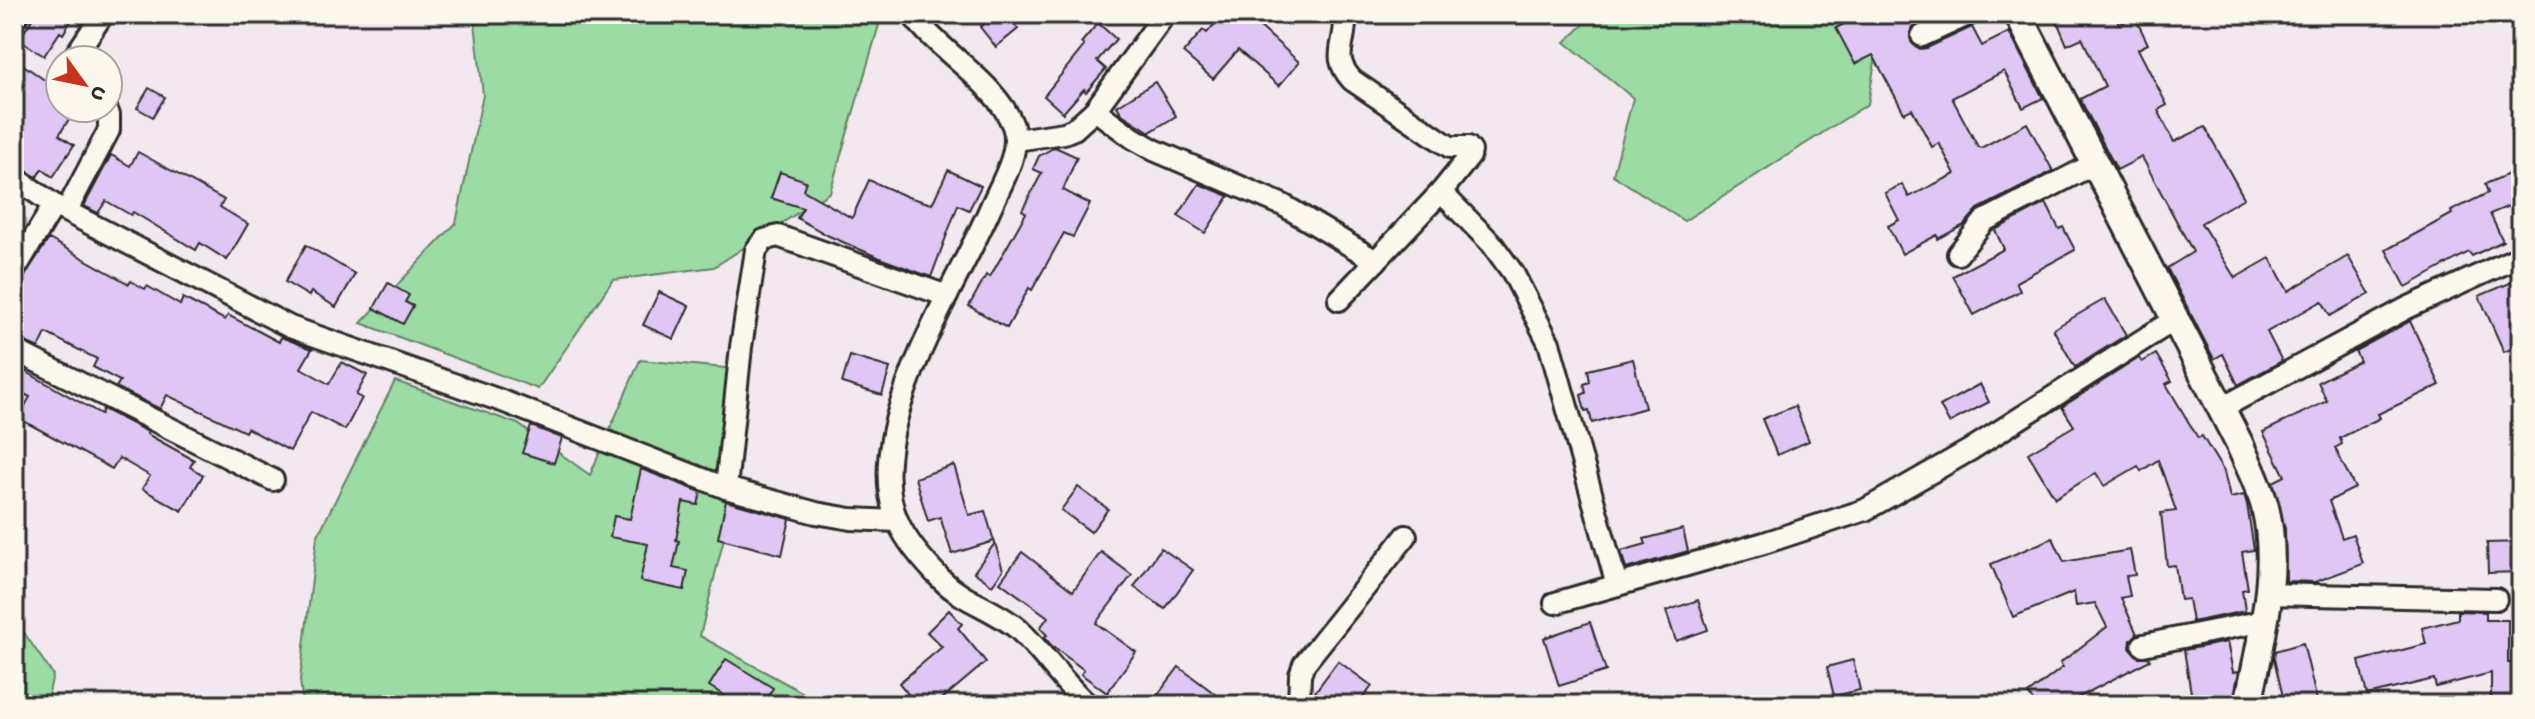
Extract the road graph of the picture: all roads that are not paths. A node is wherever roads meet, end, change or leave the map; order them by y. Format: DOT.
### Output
graph roads {
  1 [pos="18,14"];
  2 [pos="103,14"];
  3 [pos="912,14"];
  4 [pos="1165,14"];
  5 [pos="1339,14"];
  6 [pos="1970,14"];
  7 [pos="2018,14"];
  8 [pos="14,19"];
  9 [pos="1922,36"];
  10 [pos="83,44"];
  11 [pos="1095,110"];
  12 [pos="109,124"];
  13 [pos="1016,140"];
  14 [pos="2094,164"];
  15 [pos="14,177"];
  16 [pos="1441,192"];
  17 [pos="60,208"];
  18 [pos="1958,254"];
  19 [pos="2521,256"];
  20 [pos="1376,261"];
  21 [pos="14,271"];
  22 [pos="947,296"];
  23 [pos="1339,300"];
  24 [pos="2174,320"];
  25 [pos="14,350"];
  26 [pos="2220,409"];
  27 [pos="273,480"];
  28 [pos="726,488"];
  29 [pos="897,521"];
  30 [pos="1406,536"];
  31 [pos="1617,585"];
  32 [pos="2268,594"];
  33 [pos="2496,599"];
  34 [pos="1555,603"];
  35 [pos="2264,621"];
  36 [pos="2143,645"];
  37 [pos="1088,705"];
  38 [pos="1299,705"];
  39 [pos="2248,705"];
  1 -- 8 [label="street"];
  2 -- 10 [label="street"];
  3 -- 13 [label="street"];
  4 -- 11 [label="street"];
  5 -- 16 [label="street"];
  6 -- 9 [label="street"];
  7 -- 14 [label="street"];
  11 -- 13 [label="street"];
  11 -- 20 [label="street"];
  12 -- 17 [label="street"];
  13 -- 22 [label="street"];
  14 -- 18 [label="street"];
  14 -- 24 [label="street"];
  15 -- 17 [label="street"];
  16 -- 20 [label="street"];
  16 -- 31 [label="street"];
  17 -- 21 [label="street"];
  17 -- 28 [label="street"];
  19 -- 26 [label="street"];
  20 -- 23 [label="street"];
  22 -- 28 [label="street"];
  22 -- 29 [label="street"];
  24 -- 26 [label="street"];
  24 -- 31 [label="street"];
  25 -- 27 [label="street"];
  26 -- 32 [label="street"];
  28 -- 29 [label="street"];
  29 -- 37 [label="street"];
  30 -- 38 [label="street"];
  31 -- 34 [label="street"];
  32 -- 33 [label="street"];
  32 -- 35 [label="street"];
  35 -- 36 [label="street"];
  35 -- 39 [label="street"];
}
